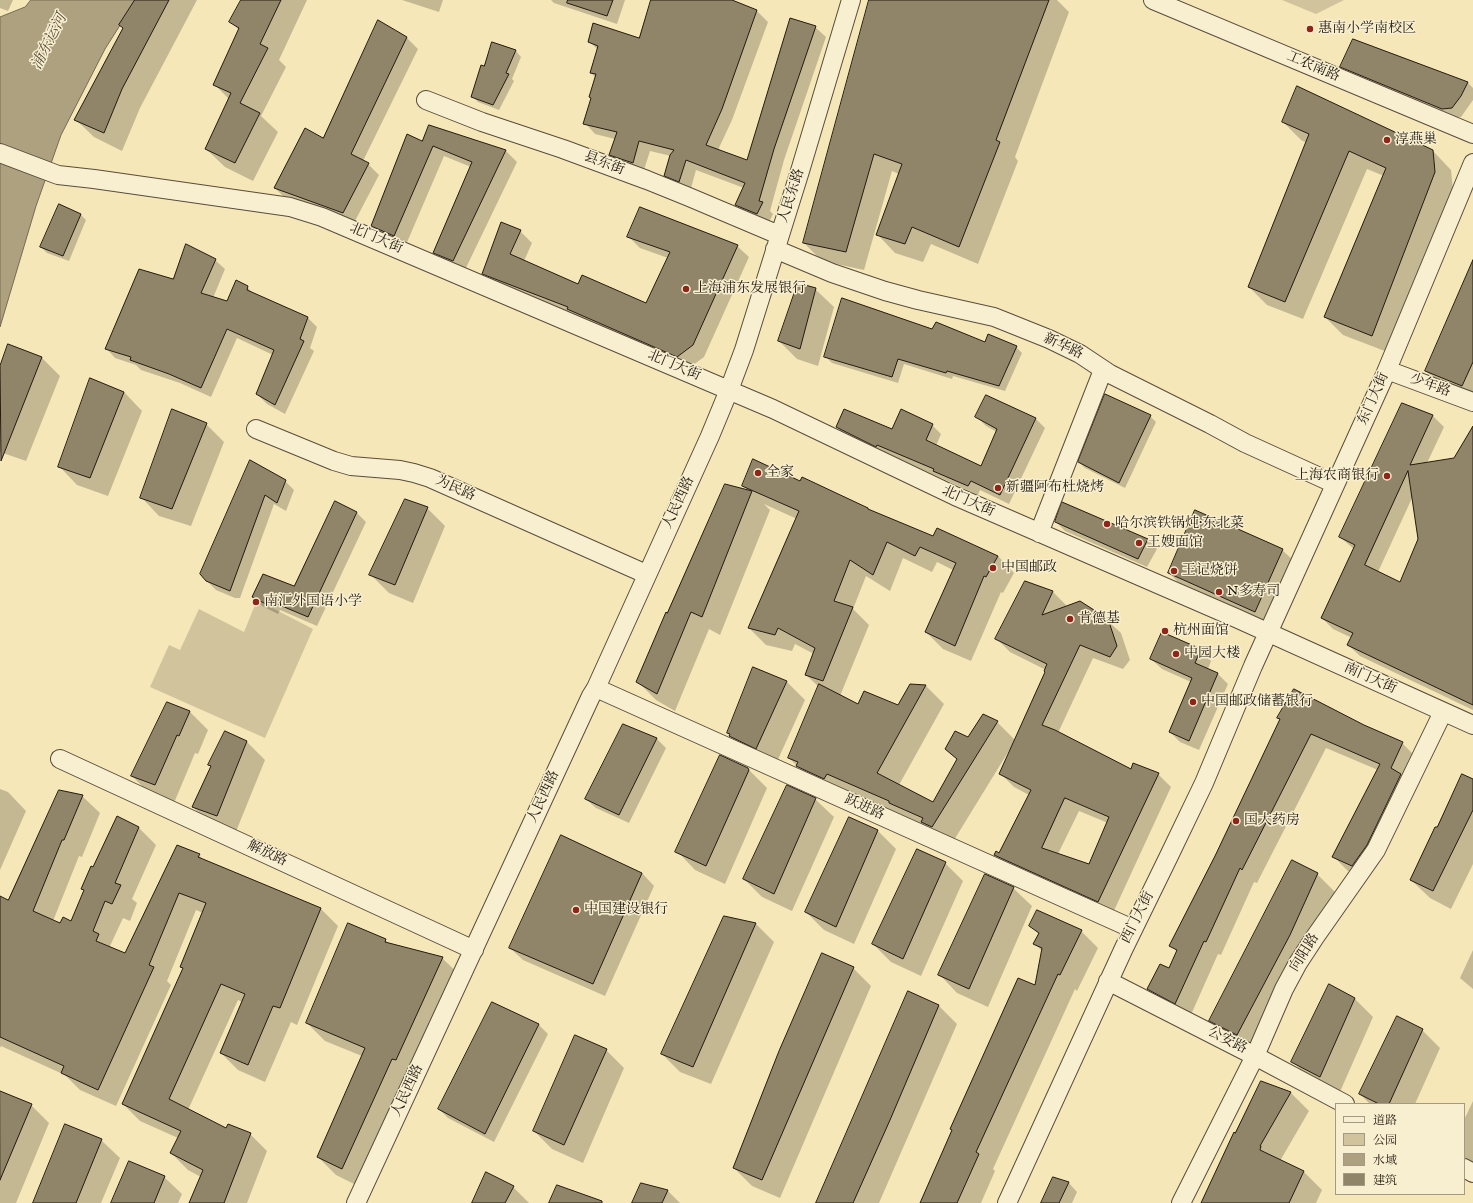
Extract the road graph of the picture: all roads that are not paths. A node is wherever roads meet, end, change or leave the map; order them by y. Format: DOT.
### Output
graph roads {
  1 [pos="1153,0"];
  2 [pos="845,2"];
  3 [pos="426,100"];
  4 [pos="1473,134"];
  5 [pos="0,154"];
  6 [pos="1473,163"];
  7 [pos="777,242"];
  8 [pos="1103,370"];
  9 [pos="1387,370"];
  10 [pos="729,390"];
  11 [pos="1473,402"];
  12 [pos="256,429"];
  13 [pos="1335,484"];
  14 [pos="1039,533"];
  15 [pos="646,574"];
  16 [pos="1268,632"];
  17 [pos="596,688"];
  18 [pos="1443,712"];
  19 [pos="1473,725"];
  20 [pos="60,759"];
  21 [pos="1133,929"];
  22 [pos="474,950"];
  23 [pos="1108,981"];
  24 [pos="1255,1056"];
  25 [pos="1343,1103"];
  26 [pos="356,1203"];
  27 [pos="1007,1203"];
  28 [pos="1181,1203"];
  1 -- 4 [label="street, 工农南路"];
  2 -- 7 [label="street, 人民东路"];
  3 -- 7 [label="street, 县东街"];
  5 -- 10 [label="street, 北门大街"];
  6 -- 9 [label="street, 东门大街"];
  7 -- 8 [label="street, 新华路"];
  7 -- 10 [label="street, 人民东路"];
  8 -- 13 [label="street, 新华路"];
  8 -- 14 [label="street"];
  9 -- 11 [label="street, 少年路"];
  9 -- 13 [label="street, 东门大街"];
  10 -- 14 [label="street, 北门大街"];
  10 -- 15 [label="street, 人民西路"];
  12 -- 15 [label="street, 为民路"];
  13 -- 16 [label="street, 东门大街"];
  14 -- 16 [label="street, 北门大街"];
  15 -- 17 [label="street, 人民西路"];
  16 -- 18 [label="street, 南门大街"];
  16 -- 21 [label="street, 西门大街"];
  17 -- 21 [label="street, 跃进路"];
  17 -- 22 [label="street, 人民西路"];
  18 -- 19 [label="street, 南门大街"];
  18 -- 24 [label="street, 向阳路"];
  20 -- 22 [label="street, 解放路"];
  21 -- 23 [label="street, 西门大街"];
  22 -- 26 [label="street, 人民西路"];
  23 -- 24 [label="street, 公安路"];
  23 -- 27 [label="street, 西门大街"];
  24 -- 25 [label="street, 公安路"];
  24 -- 28 [label="street, 向阳路"];
}
